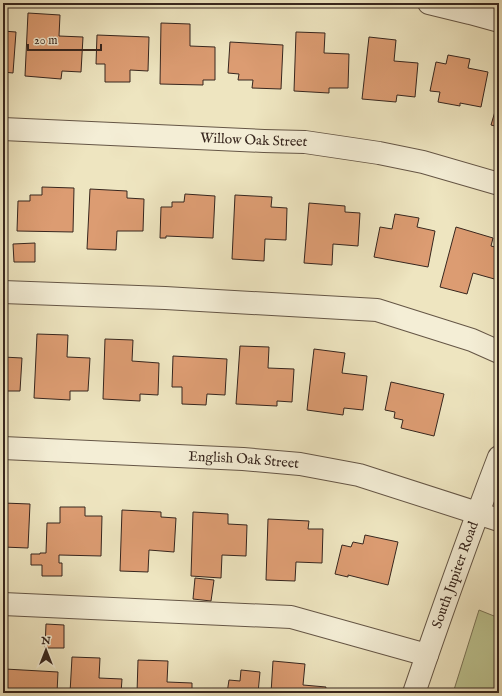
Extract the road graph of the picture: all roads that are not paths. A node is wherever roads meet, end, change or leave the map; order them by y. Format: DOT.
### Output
graph roads {
  1 [pos="429,3"];
  2 [pos="499,21"];
  3 [pos="3,129"];
  4 [pos="499,184"];
  5 [pos="3,292"];
  6 [pos="499,352"];
  7 [pos="3,448"];
  8 [pos="499,457"];
  9 [pos="478,513"];
  10 [pos="499,520"];
  11 [pos="3,604"];
  12 [pos="427,655"];
  13 [pos="414,693"];
  1 -- 2 [label="street"];
  3 -- 4 [label="street, Willow Oak Street"];
  5 -- 6 [label="street"];
  7 -- 9 [label="street, English Oak Street"];
  8 -- 9 [label="street, South Jupiter Road"];
  9 -- 10 [label="street, English Oak Street"];
  9 -- 12 [label="street, South Jupiter Road"];
  11 -- 12 [label="street"];
  12 -- 13 [label="street, South Jupiter Road"];
}
